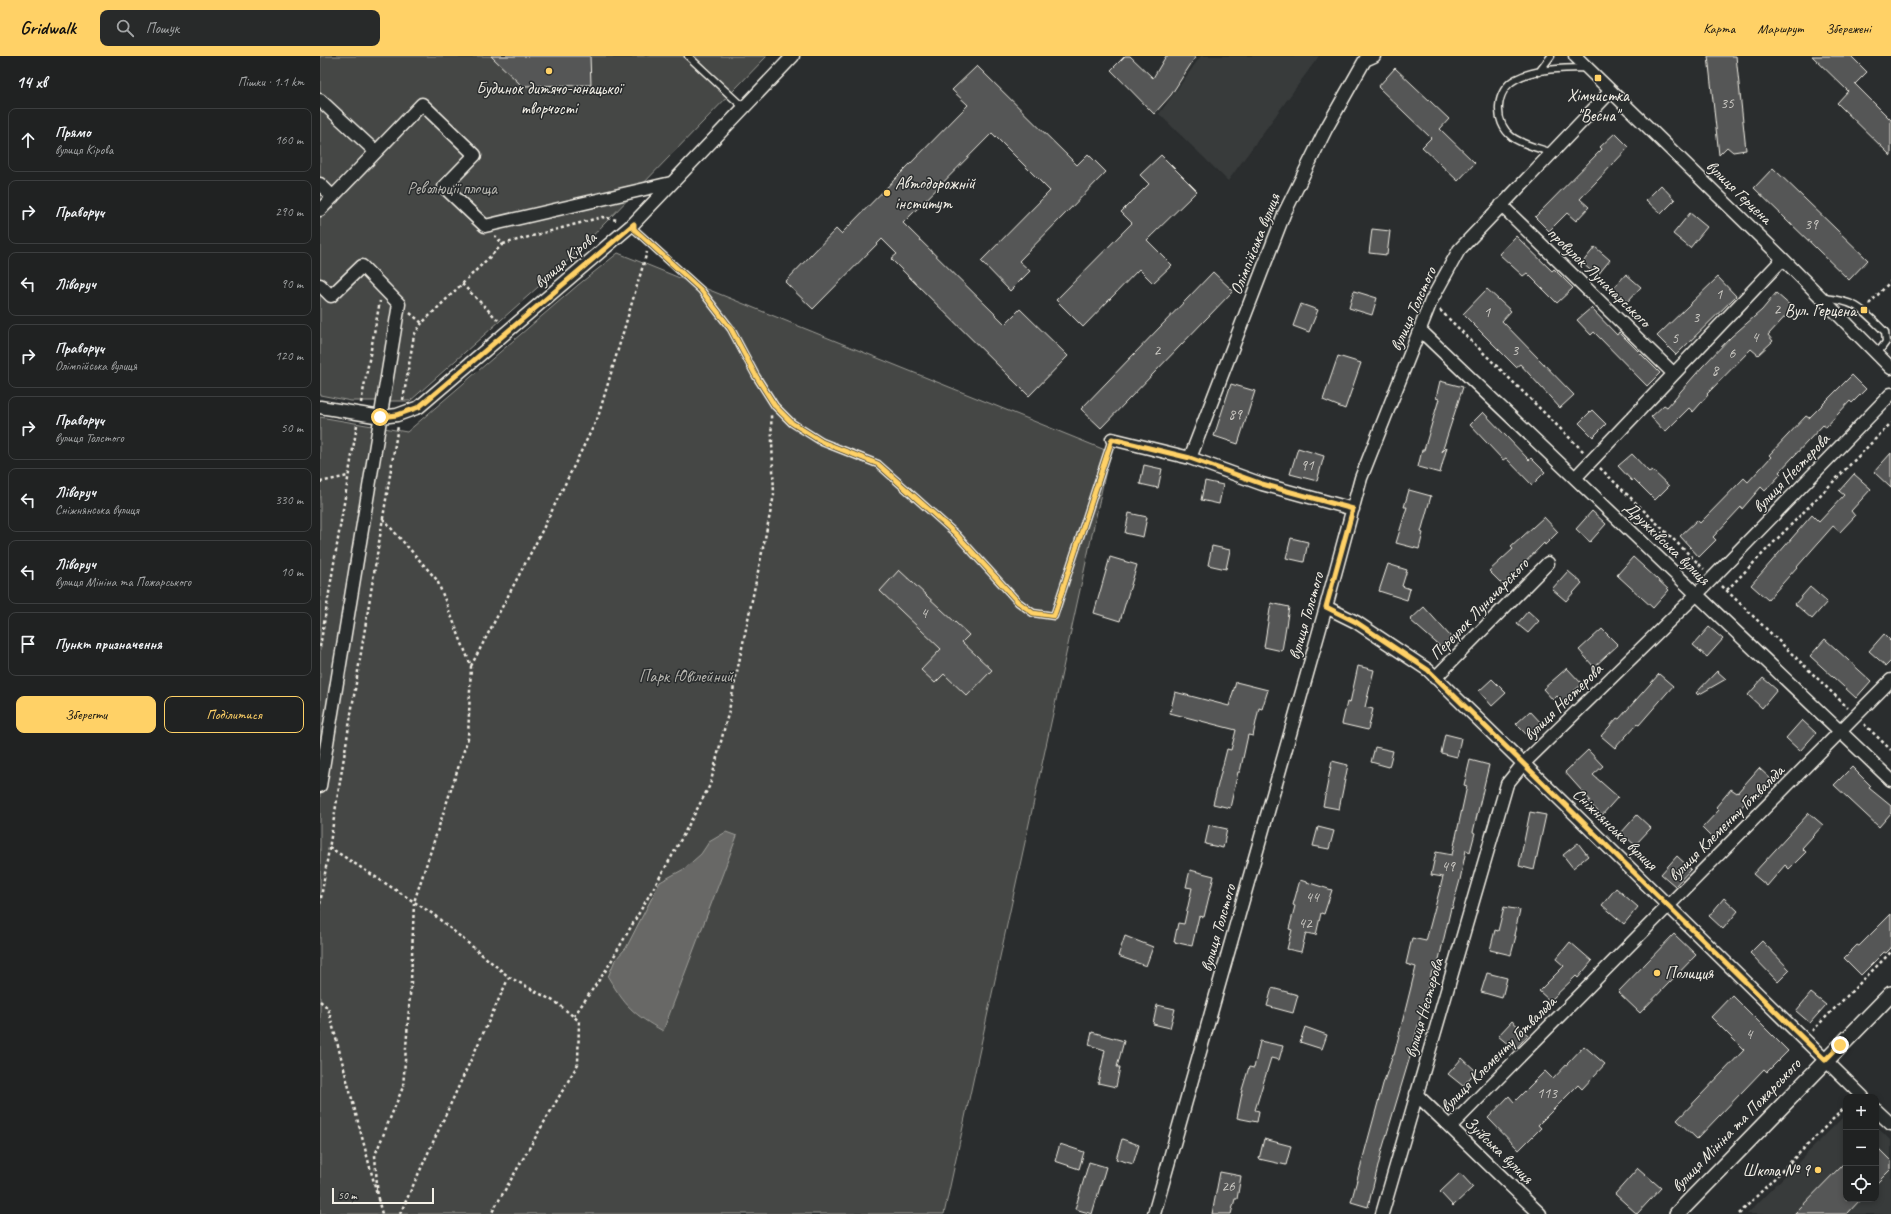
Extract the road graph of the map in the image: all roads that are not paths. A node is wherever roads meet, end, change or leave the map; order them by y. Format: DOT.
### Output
graph roads {
  1 [pos="688,56"];
  2 [pos="793,56"];
  3 [pos="1374,56"];
  4 [pos="1551,56"];
  5 [pos="1575,56"];
  6 [pos="1587,68"];
  7 [pos="1539,72"];
  8 [pos="1611,91"];
  9 [pos="320,100"];
  10 [pos="744,108"];
  11 [pos="376,152"];
  12 [pos="1552,152"];
  13 [pos="671,183"];
  14 [pos="320,184"];
  15 [pos="333,197"];
  16 [pos="1501,205"];
  17 [pos="320,210"];
  18 [pos="634,224"];
  19 [pos="1783,258"];
  20 [pos="320,285"];
  21 [pos="1822,297"];
  22 [pos="1420,330"];
  23 [pos="1877,354"];
  24 [pos="1891,368"];
  25 [pos="1673,373"];
  26 [pos="1891,394"];
  27 [pos="320,407"];
  28 [pos="380,417"];
  29 [pos="1112,439"];
  30 [pos="1190,458"];
  31 [pos="1575,478"];
  32 [pos="1353,509"];
  33 [pos="1548,563"];
  34 [pos="1697,594"];
  35 [pos="1326,607"];
  36 [pos="1436,678"];
  37 [pos="1891,680"];
  38 [pos="1840,731"];
  39 [pos="1523,764"];
  40 [pos="1891,780"];
  41 [pos="320,786"];
  42 [pos="1669,905"];
  43 [pos="1891,994"];
  44 [pos="1825,1060"];
  45 [pos="1416,1094"];
  46 [pos="1860,1094"];
  47 [pos="1879,1113"];
  48 [pos="1891,1124"];
  49 [pos="1450,1127"];
  50 [pos="1154,1214"];
  51 [pos="1382,1214"];
  52 [pos="1540,1214"];
  53 [pos="1677,1214"];
  1 -- 10 [label="lane"];
  2 -- 10 [label="street, вулиця Кірова"];
  3 -- 30 [label="street, Олімпійська вулиця"];
  4 -- 7 [label="lane"];
  5 -- 6 [label="street, вулиця Герцена"];
  6 -- 7 [label="lane"];
  6 -- 8 [label="street, вулиця Герцена"];
  7 -- 12 [label="lane"];
  8 -- 12 [label="street, вулиця Толстого"];
  8 -- 19 [label="street, вулиця Герцена"];
  9 -- 11 [label="street"];
  10 -- 13 [label="street, вулиця Кірова"];
  11 -- 13 [label="street"];
  11 -- 15 [label="street"];
  12 -- 16 [label="street, вулиця Толстого"];
  13 -- 18 [label="street, вулиця Кірова"];
  14 -- 15 [label="street"];
  15 -- 17 [label="street"];
  16 -- 22 [label="street, вулиця Толстого"];
  16 -- 25 [label="street, провулок Луначарського"];
  18 -- 28 [label="street, вулиця Кірова"];
  18 -- 29 [label="lane"];
  19 -- 21 [label="street, вулиця Герцена"];
  19 -- 25 [label="street"];
  20 -- 28 [label="street"];
  21 -- 23 [label="street, вулиця Герцена"];
  21 -- 23 [label="lane"];
  22 -- 31 [label="street, Дружківська вулиця"];
  22 -- 32 [label="street, вулиця Толстого"];
  23 -- 24 [label="street, вулиця Герцена"];
  25 -- 31 [label="street"];
  26 -- 34 [label="street, вулиця Нестерова"];
  27 -- 28 [label="street, вулиця Кірова"];
  28 -- 41 [label="street"];
  29 -- 30 [label="street"];
  30 -- 32 [label="street"];
  31 -- 34 [label="street, Дружківська вулиця"];
  32 -- 35 [label="street, вулиця Толстого"];
  33 -- 36 [label="street, Переулок Луначарского"];
  34 -- 38 [label="street, Дружківська вулиця"];
  34 -- 39 [label="street, вулиця Нестерова"];
  35 -- 36 [label="street, Сніжнянська вулиця"];
  35 -- 50 [label="street, вулиця Толстого"];
  36 -- 39 [label="street, Сніжнянська вулиця"];
  37 -- 38 [label="street, вулиця Клементу Готвальда"];
  38 -- 40 [label="street, Дружківська вулиця"];
  38 -- 42 [label="street, вулиця Клементу Готвальда"];
  39 -- 42 [label="street, Сніжнянська вулиця"];
  39 -- 45 [label="street, вулиця Нестерова"];
  42 -- 44 [label="street, Сніжнянська вулиця"];
  42 -- 49 [label="street, вулиця Клементу Готвальда"];
  43 -- 44 [label="street, вулиця Мініна та Пожарського"];
  44 -- 46 [label="street, Сніжнянська вулиця"];
  44 -- 53 [label="street, вулиця Мініна та Пожарського"];
  45 -- 49 [label="street, Зуївська вулиця"];
  45 -- 51 [label="street, вулиця Нестерова"];
  47 -- 48 [label="street"];
  49 -- 52 [label="street, Зуївська вулиця"];
}
